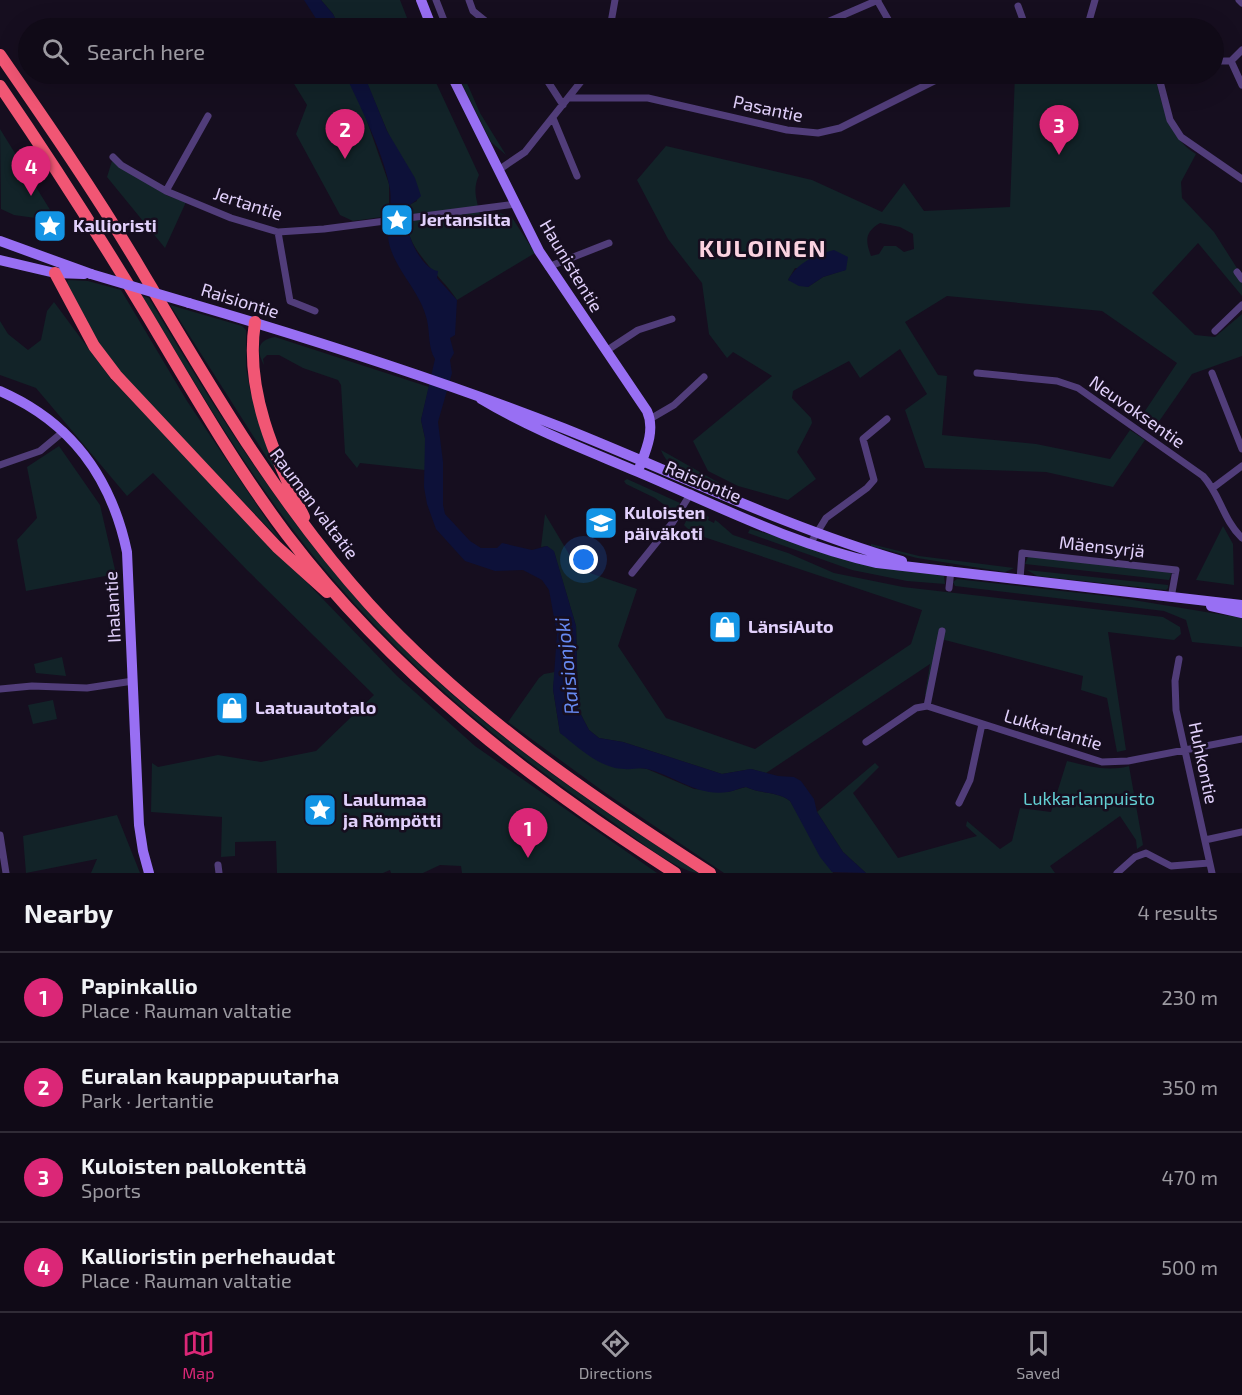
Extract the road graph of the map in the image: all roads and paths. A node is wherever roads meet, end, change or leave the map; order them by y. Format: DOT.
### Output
graph roads {
  1 [pos="422,0"];
  2 [pos="436,0"];
  3 [pos="470,0"];
  4 [pos="615,0"];
  5 [pos="877,0"];
  6 [pos="1095,0"];
  7 [pos="1018,6"];
  8 [pos="428,18"];
  9 [pos="443,18"];
  10 [pos="482,18"];
  11 [pos="612,18"];
  12 [pos="836,18"];
  13 [pos="887,18"];
  14 [pos="1022,18"];
  15 [pos="1090,18"];
  16 [pos="1242,50"];
  17 [pos="0,56"];
  18 [pos="1224,61"];
  19 [pos="1231,61"];
  20 [pos="18,82"];
  21 [pos="20,84"];
  22 [pos="456,84"];
  23 [pos="549,84"];
  24 [pos="580,84"];
  25 [pos="922,84"];
  26 [pos="1161,84"];
  27 [pos="1242,85"];
  28 [pos="0,86"];
  29 [pos="569,98"];
  30 [pos="563,105"];
  31 [pos="208,116"];
  32 [pos="553,118"];
  33 [pos="113,157"];
  34 [pos="500,169"];
  35 [pos="578,176"];
  36 [pos="1242,178"];
  37 [pos="166,191"];
  38 [pos="516,204"];
  39 [pos="278,232"];
  40 [pos="0,241"];
  41 [pos="609,243"];
  42 [pos="0,260"];
  43 [pos="548,267"];
  44 [pos="1237,272"];
  45 [pos="55,273"];
  46 [pos="91,274"];
  47 [pos="1242,279"];
  48 [pos="1242,305"];
  49 [pos="315,311"];
  50 [pos="672,320"];
  51 [pos="255,322"];
  52 [pos="1215,331"];
  53 [pos="606,351"];
  54 [pos="977,373"];
  55 [pos="1212,373"];
  56 [pos="705,377"];
  57 [pos="0,391"];
  58 [pos="481,399"];
  59 [pos="650,419"];
  60 [pos="887,419"];
  61 [pos="64,431"];
  62 [pos="1242,449"];
  63 [pos="642,461"];
  64 [pos="0,465"];
  65 [pos="1242,466"];
  66 [pos="638,472"];
  67 [pos="696,484"];
  68 [pos="1214,487"];
  69 [pos="689,495"];
  70 [pos="816,532"];
  71 [pos="1242,537"];
  72 [pos="315,540"];
  73 [pos="810,544"];
  74 [pos="922,566"];
  75 [pos="951,570"];
  76 [pos="632,573"];
  77 [pos="1020,579"];
  78 [pos="949,588"];
  79 [pos="1177,598"];
  80 [pos="1242,604"];
  81 [pos="1242,613"];
  82 [pos="356,617"];
  83 [pos="942,631"];
  84 [pos="1179,660"];
  85 [pos="133,681"];
  86 [pos="0,689"];
  87 [pos="927,706"];
  88 [pos="982,724"];
  89 [pos="1242,739"];
  90 [pos="866,742"];
  91 [pos="1185,752"];
  92 [pos="959,803"];
  93 [pos="1242,832"];
  94 [pos="0,835"];
  95 [pos="1205,840"];
  96 [pos="1209,863"];
  97 [pos="6,873"];
  98 [pos="149,873"];
  99 [pos="675,873"];
  100 [pos="710,873"];
  101 [pos="1117,873"];
  102 [pos="1212,873"];
  1 -- 8 [label="main road"];
  2 -- 9 [label="street"];
  3 -- 10 [label="street"];
  4 -- 11 [label="street"];
  5 -- 12 [label="street"];
  5 -- 13 [label="street"];
  6 -- 15 [label="street"];
  7 -- 14 [label="street"];
  16 -- 19 [label="street"];
  17 -- 20 [label="highway, Rauman valtatie"];
  18 -- 19 [label="street"];
  19 -- 27 [label="street"];
  21 -- 72 [label="highway, Rauman valtatie"];
  22 -- 34 [label="main road, Haunistentie"];
  23 -- 30 [label="street"];
  24 -- 29 [label="street"];
  25 -- 29 [label="street, Pasantie"];
  26 -- 36 [label="street"];
  28 -- 82 [label="highway, Rauman valtatie"];
  29 -- 30 [label="street"];
  30 -- 32 [label="street"];
  31 -- 37 [label="street"];
  32 -- 34 [label="street"];
  32 -- 35 [label="street"];
  33 -- 37 [label="street, Jertantie"];
  34 -- 38 [label="main road, Haunistentie"];
  37 -- 39 [label="street, Jertantie"];
  38 -- 39 [label="street, Jertantie"];
  38 -- 43 [label="main road, Haunistentie"];
  39 -- 49 [label="street"];
  40 -- 46 [label="main road, Raisiontie"];
  41 -- 43 [label="street"];
  42 -- 45 [label="main road, Raisiontie"];
  43 -- 53 [label="main road, Haunistentie"];
  44 -- 47 [label="street"];
  45 -- 46 [label="main road, Raisiontie"];
  45 -- 82 [label="highway"];
  46 -- 51 [label="main road, Raisiontie, bridge"];
  48 -- 52 [label="street"];
  50 -- 53 [label="street"];
  51 -- 58 [label="main road, Raisiontie"];
  51 -- 72 [label="highway"];
  53 -- 59 [label="main road, Haunistentie"];
  54 -- 68 [label="street, Neuvoksentie"];
  55 -- 62 [label="street"];
  56 -- 59 [label="street"];
  57 -- 61 [label="main road, Ihalantie"];
  58 -- 63 [label="main road, Raisiontie"];
  58 -- 66 [label="main road, Raisiontie"];
  59 -- 63 [label="main road"];
  60 -- 70 [label="street"];
  61 -- 64 [label="street"];
  61 -- 85 [label="main road, Ihalantie"];
  63 -- 66 [label="main road"];
  63 -- 67 [label="main road, Raisiontie"];
  65 -- 68 [label="street"];
  66 -- 69 [label="main road, Raisiontie"];
  67 -- 69 [label="street"];
  67 -- 70 [label="main road, Raisiontie"];
  68 -- 71 [label="street"];
  69 -- 73 [label="main road, Raisiontie"];
  69 -- 76 [label="street"];
  70 -- 73 [label="street"];
  70 -- 74 [label="main road, Raisiontie"];
  72 -- 100 [label="highway, Rauman valtatie"];
  73 -- 74 [label="main road, Raisiontie"];
  74 -- 75 [label="main road, Raisiontie"];
  75 -- 77 [label="main road, Raisiontie"];
  75 -- 78 [label="street"];
  77 -- 79 [label="main road, Raisiontie"];
  77 -- 79 [label="street, Mäensyrjä"];
  79 -- 80 [label="main road, Raisiontie"];
  79 -- 81 [label="main road, Raisiontie"];
  82 -- 99 [label="highway, Rauman valtatie"];
  83 -- 87 [label="street"];
  84 -- 91 [label="street, Huhkontie"];
  85 -- 86 [label="street"];
  85 -- 98 [label="main road, Ihalantie"];
  87 -- 88 [label="street, Lukkarlantie"];
  87 -- 90 [label="street"];
  88 -- 91 [label="street, Lukkarlantie"];
  88 -- 92 [label="street"];
  89 -- 91 [label="street, Lukkarlantie"];
  91 -- 95 [label="street, Huhkontie"];
  93 -- 95 [label="street"];
  94 -- 97 [label="street"];
  95 -- 96 [label="street, Huhkontie"];
  96 -- 101 [label="street"];
  96 -- 102 [label="street, Huhkontie"];
}
